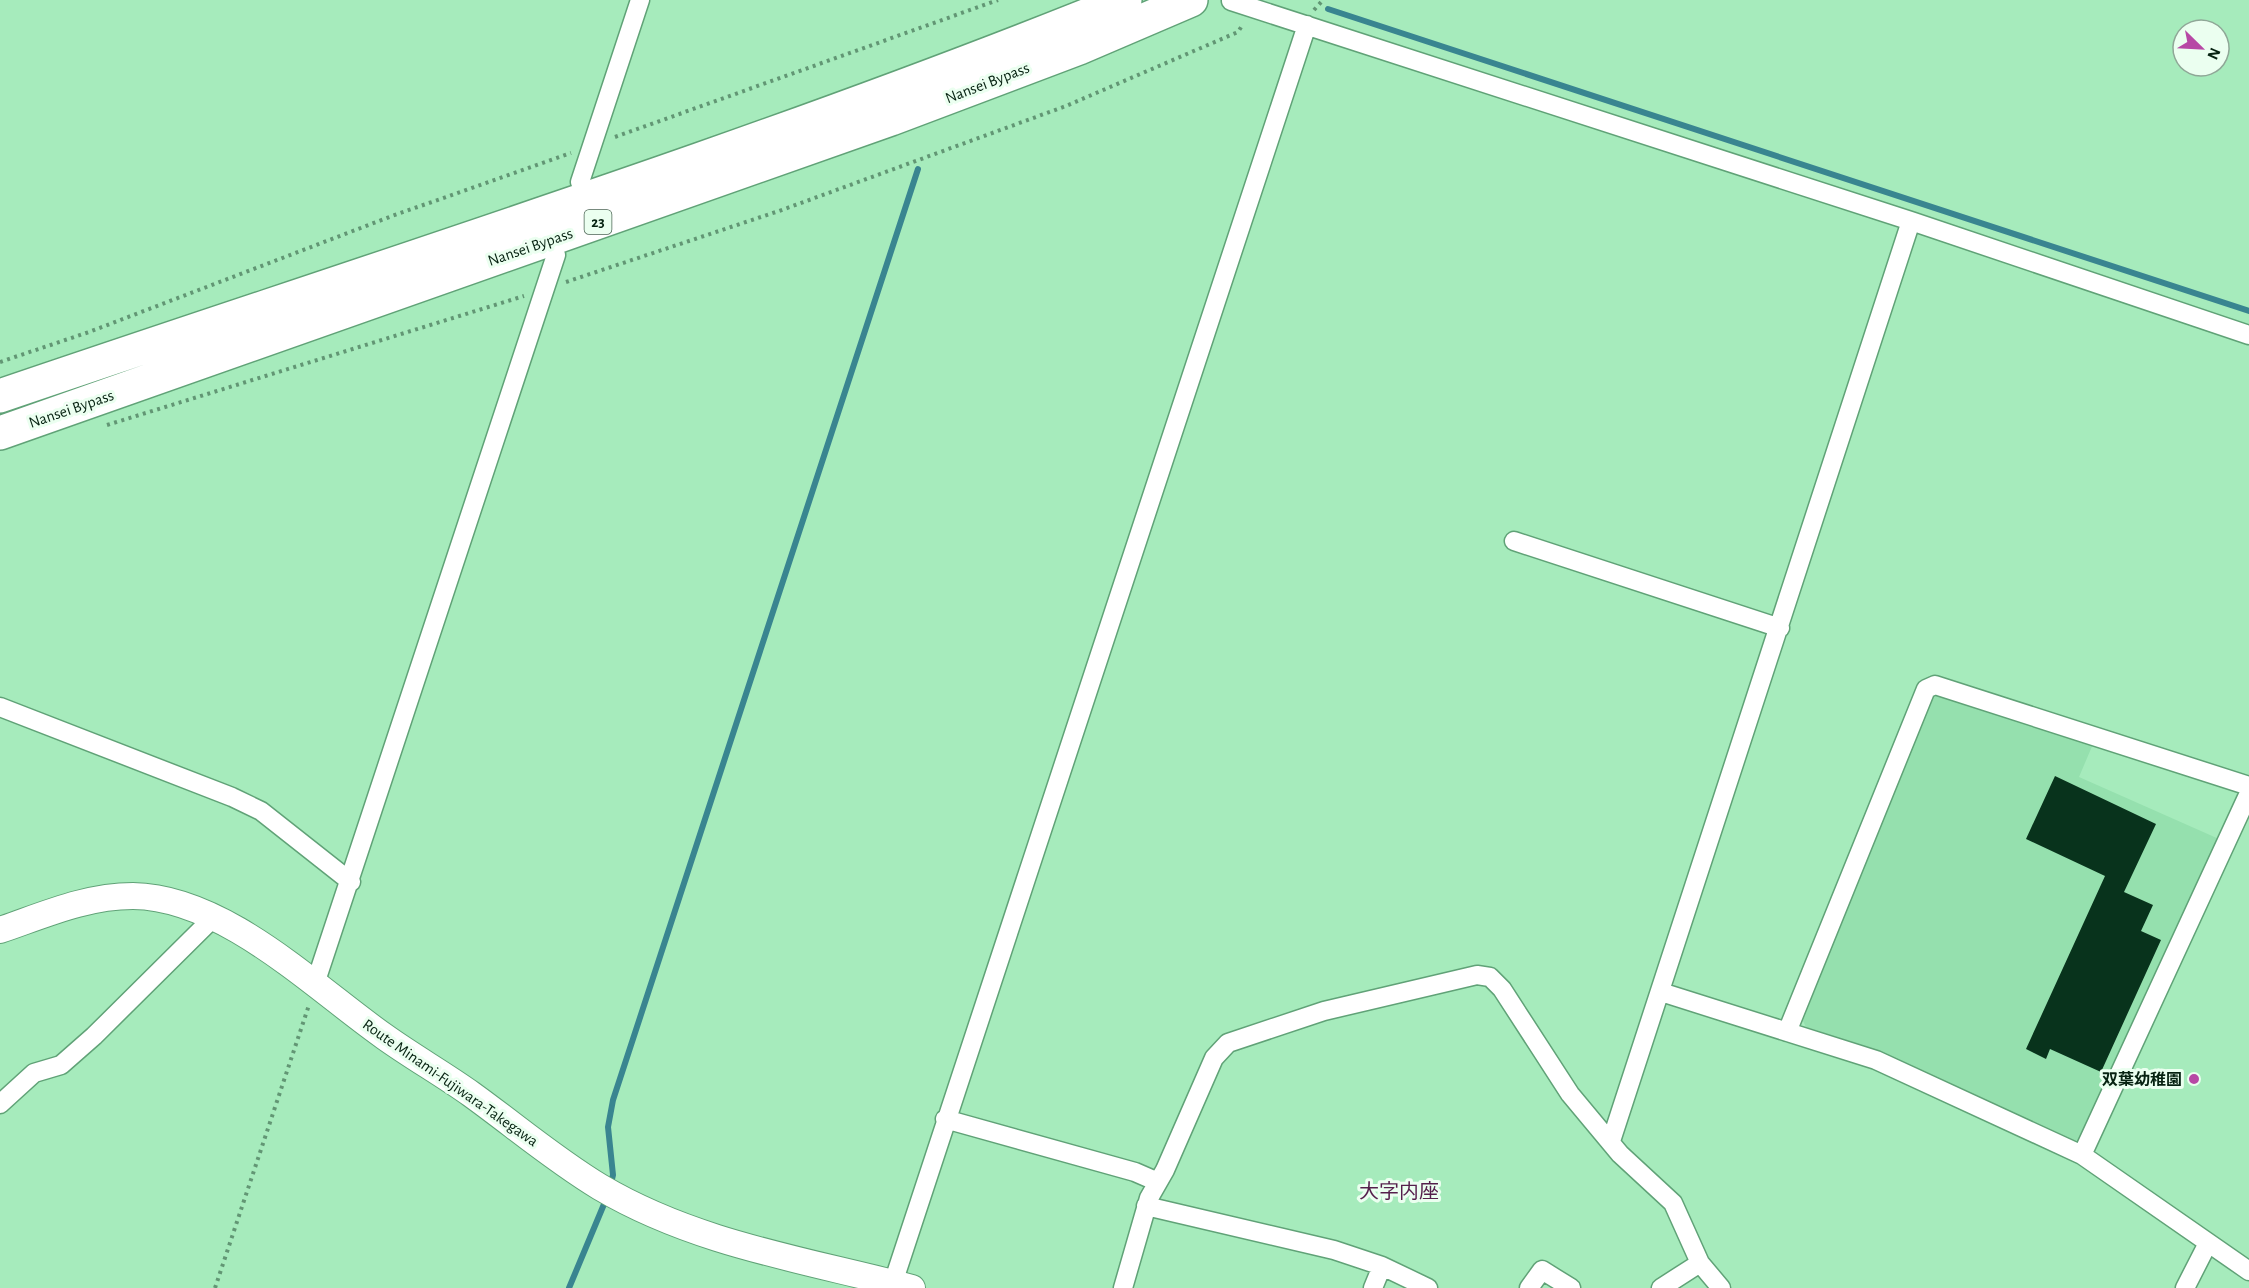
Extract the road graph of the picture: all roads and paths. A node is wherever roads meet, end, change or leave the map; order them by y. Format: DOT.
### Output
graph roads {
  1 [pos="640,0"];
  2 [pos="998,0"];
  3 [pos="1125,0"];
  4 [pos="1191,0"];
  5 [pos="1231,1"];
  6 [pos="1252,8"];
  7 [pos="1307,25"];
  8 [pos="592,146"];
  9 [pos="580,182"];
  10 [pos="1911,221"];
  11 [pos="556,255"];
  12 [pos="544,290"];
  13 [pos="2249,335"];
  14 [pos="0,362"];
  15 [pos="0,396"];
  16 [pos="99,428"];
  17 [pos="0,433"];
  18 [pos="1514,542"];
  19 [pos="1780,628"];
  20 [pos="0,707"];
  21 [pos="2249,786"];
  22 [pos="2249,793"];
  23 [pos="351,882"];
  24 [pos="214,916"];
  25 [pos="0,930"];
  26 [pos="315,984"];
  27 [pos="1661,992"];
  28 [pos="1787,1032"];
  29 [pos="0,1104"];
  30 [pos="945,1119"];
  31 [pos="1611,1141"];
  32 [pos="2082,1155"];
  33 [pos="1158,1182"];
  34 [pos="1146,1206"];
  35 [pos="2208,1243"];
  36 [pos="1700,1263"];
  37 [pos="1382,1266"];
  38 [pos="2249,1271"];
  39 [pos="903,1286"];
  40 [pos="215,1288"];
  41 [pos="1123,1288"];
  42 [pos="1373,1288"];
  43 [pos="1428,1288"];
  44 [pos="1530,1288"];
  45 [pos="1571,1288"];
  46 [pos="1660,1288"];
  47 [pos="1721,1288"];
  48 [pos="2185,1288"];
  1 -- 8 [label="street"];
  2 -- 8 [label="path"];
  3 -- 15 [label="highway, Nansei Bypass / 23"];
  4 -- 17 [label="highway, Nansei Bypass / 23"];
  5 -- 6 [label="street"];
  6 -- 7 [label="street"];
  6 -- 12 [label="path"];
  7 -- 10 [label="street"];
  7 -- 30 [label="street"];
  8 -- 9 [label="street"];
  8 -- 14 [label="path"];
  10 -- 13 [label="street"];
  10 -- 19 [label="street"];
  11 -- 12 [label="street"];
  12 -- 16 [label="path"];
  12 -- 23 [label="street"];
  18 -- 19 [label="street"];
  19 -- 27 [label="street"];
  20 -- 23 [label="street"];
  21 -- 28 [label="street"];
  22 -- 32 [label="street"];
  23 -- 26 [label="street"];
  24 -- 25 [label="main road, Route Minami-Fujiwara-Takegawa"];
  24 -- 26 [label="main road, Route Minami-Fujiwara-Takegawa"];
  24 -- 29 [label="street"];
  26 -- 39 [label="main road, Route Minami-Fujiwara-Takegawa"];
  26 -- 40 [label="path"];
  27 -- 28 [label="street"];
  27 -- 31 [label="street"];
  28 -- 32 [label="street"];
  30 -- 33 [label="street"];
  30 -- 39 [label="street"];
  31 -- 33 [label="street"];
  31 -- 36 [label="street"];
  32 -- 35 [label="street"];
  33 -- 34 [label="street"];
  34 -- 37 [label="street"];
  34 -- 41 [label="street"];
  35 -- 38 [label="street"];
  35 -- 48 [label="street"];
  36 -- 46 [label="street"];
  36 -- 47 [label="street"];
  37 -- 42 [label="street"];
  37 -- 43 [label="street"];
  44 -- 45 [label="street"];
}
